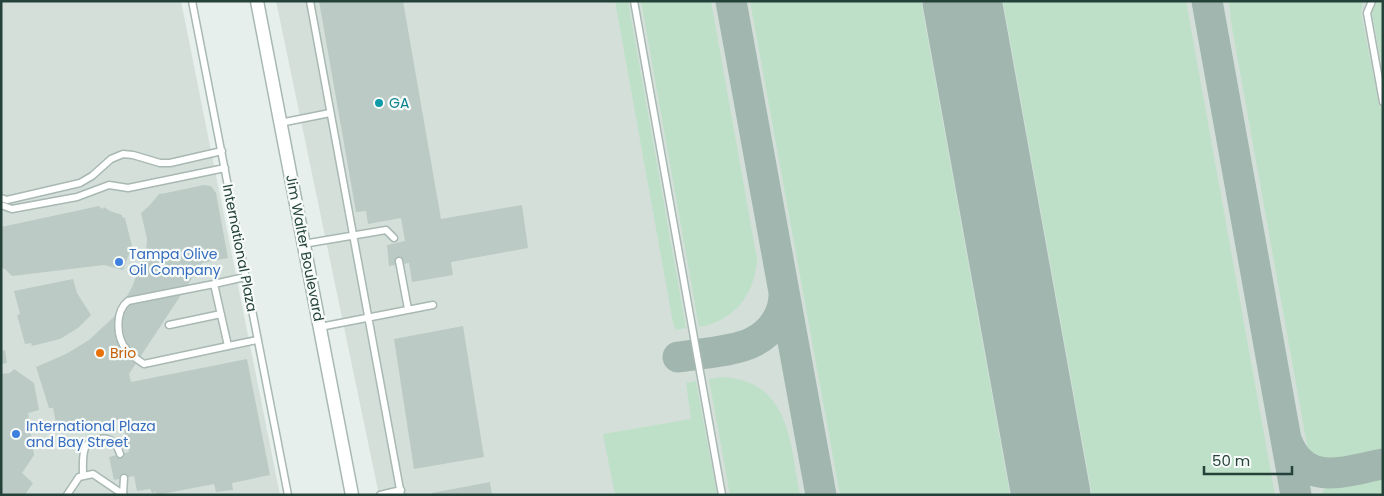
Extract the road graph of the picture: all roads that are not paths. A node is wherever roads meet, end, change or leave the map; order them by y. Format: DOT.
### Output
graph roads {
  1 [pos="192,1"];
  2 [pos="257,1"];
  3 [pos="310,1"];
  4 [pos="634,1"];
  5 [pos="1372,1"];
  6 [pos="1383,102"];
  7 [pos="330,113"];
  8 [pos="280,124"];
  9 [pos="222,151"];
  10 [pos="225,168"];
  11 [pos="1,198"];
  12 [pos="1,205"];
  13 [pos="353,235"];
  14 [pos="394,238"];
  15 [pos="303,244"];
  16 [pos="399,261"];
  17 [pos="245,277"];
  18 [pos="214,284"];
  19 [pos="433,305"];
  20 [pos="408,310"];
  21 [pos="221,314"];
  22 [pos="370,317"];
  23 [pos="169,325"];
  24 [pos="320,327"];
  25 [pos="258,340"];
  26 [pos="228,346"];
  27 [pos="120,454"];
  28 [pos="83,476"];
  29 [pos="124,478"];
  30 [pos="401,493"];
  31 [pos="123,494"];
  32 [pos="67,495"];
  33 [pos="288,495"];
  34 [pos="352,495"];
  35 [pos="380,495"];
  36 [pos="722,495"];
  1 -- 9 [label="lane, International Plaza"];
  2 -- 8 [label="street, Jim Walter Boulevard"];
  3 -- 7 [label="lane"];
  4 -- 36 [label="lane"];
  5 -- 6 [label="lane"];
  7 -- 8 [label="lane"];
  7 -- 13 [label="lane"];
  8 -- 15 [label="street, Jim Walter Boulevard"];
  9 -- 10 [label="lane, International Plaza"];
  9 -- 11 [label="lane"];
  10 -- 12 [label="lane"];
  10 -- 17 [label="lane, International Plaza"];
  13 -- 14 [label="lane"];
  13 -- 15 [label="lane"];
  13 -- 22 [label="lane"];
  15 -- 24 [label="street, Jim Walter Boulevard"];
  16 -- 20 [label="lane"];
  17 -- 18 [label="lane"];
  17 -- 25 [label="lane, International Plaza"];
  18 -- 21 [label="lane"];
  18 -- 26 [label="lane"];
  19 -- 20 [label="lane"];
  20 -- 22 [label="lane"];
  21 -- 23 [label="lane"];
  21 -- 26 [label="lane"];
  22 -- 24 [label="lane"];
  22 -- 30 [label="lane"];
  24 -- 34 [label="street, Jim Walter Boulevard"];
  25 -- 26 [label="lane"];
  25 -- 33 [label="lane, International Plaza"];
  27 -- 28 [label="lane"];
  28 -- 31 [label="lane"];
  28 -- 32 [label="lane"];
  29 -- 31 [label="lane"];
  30 -- 35 [label="lane"];
}
